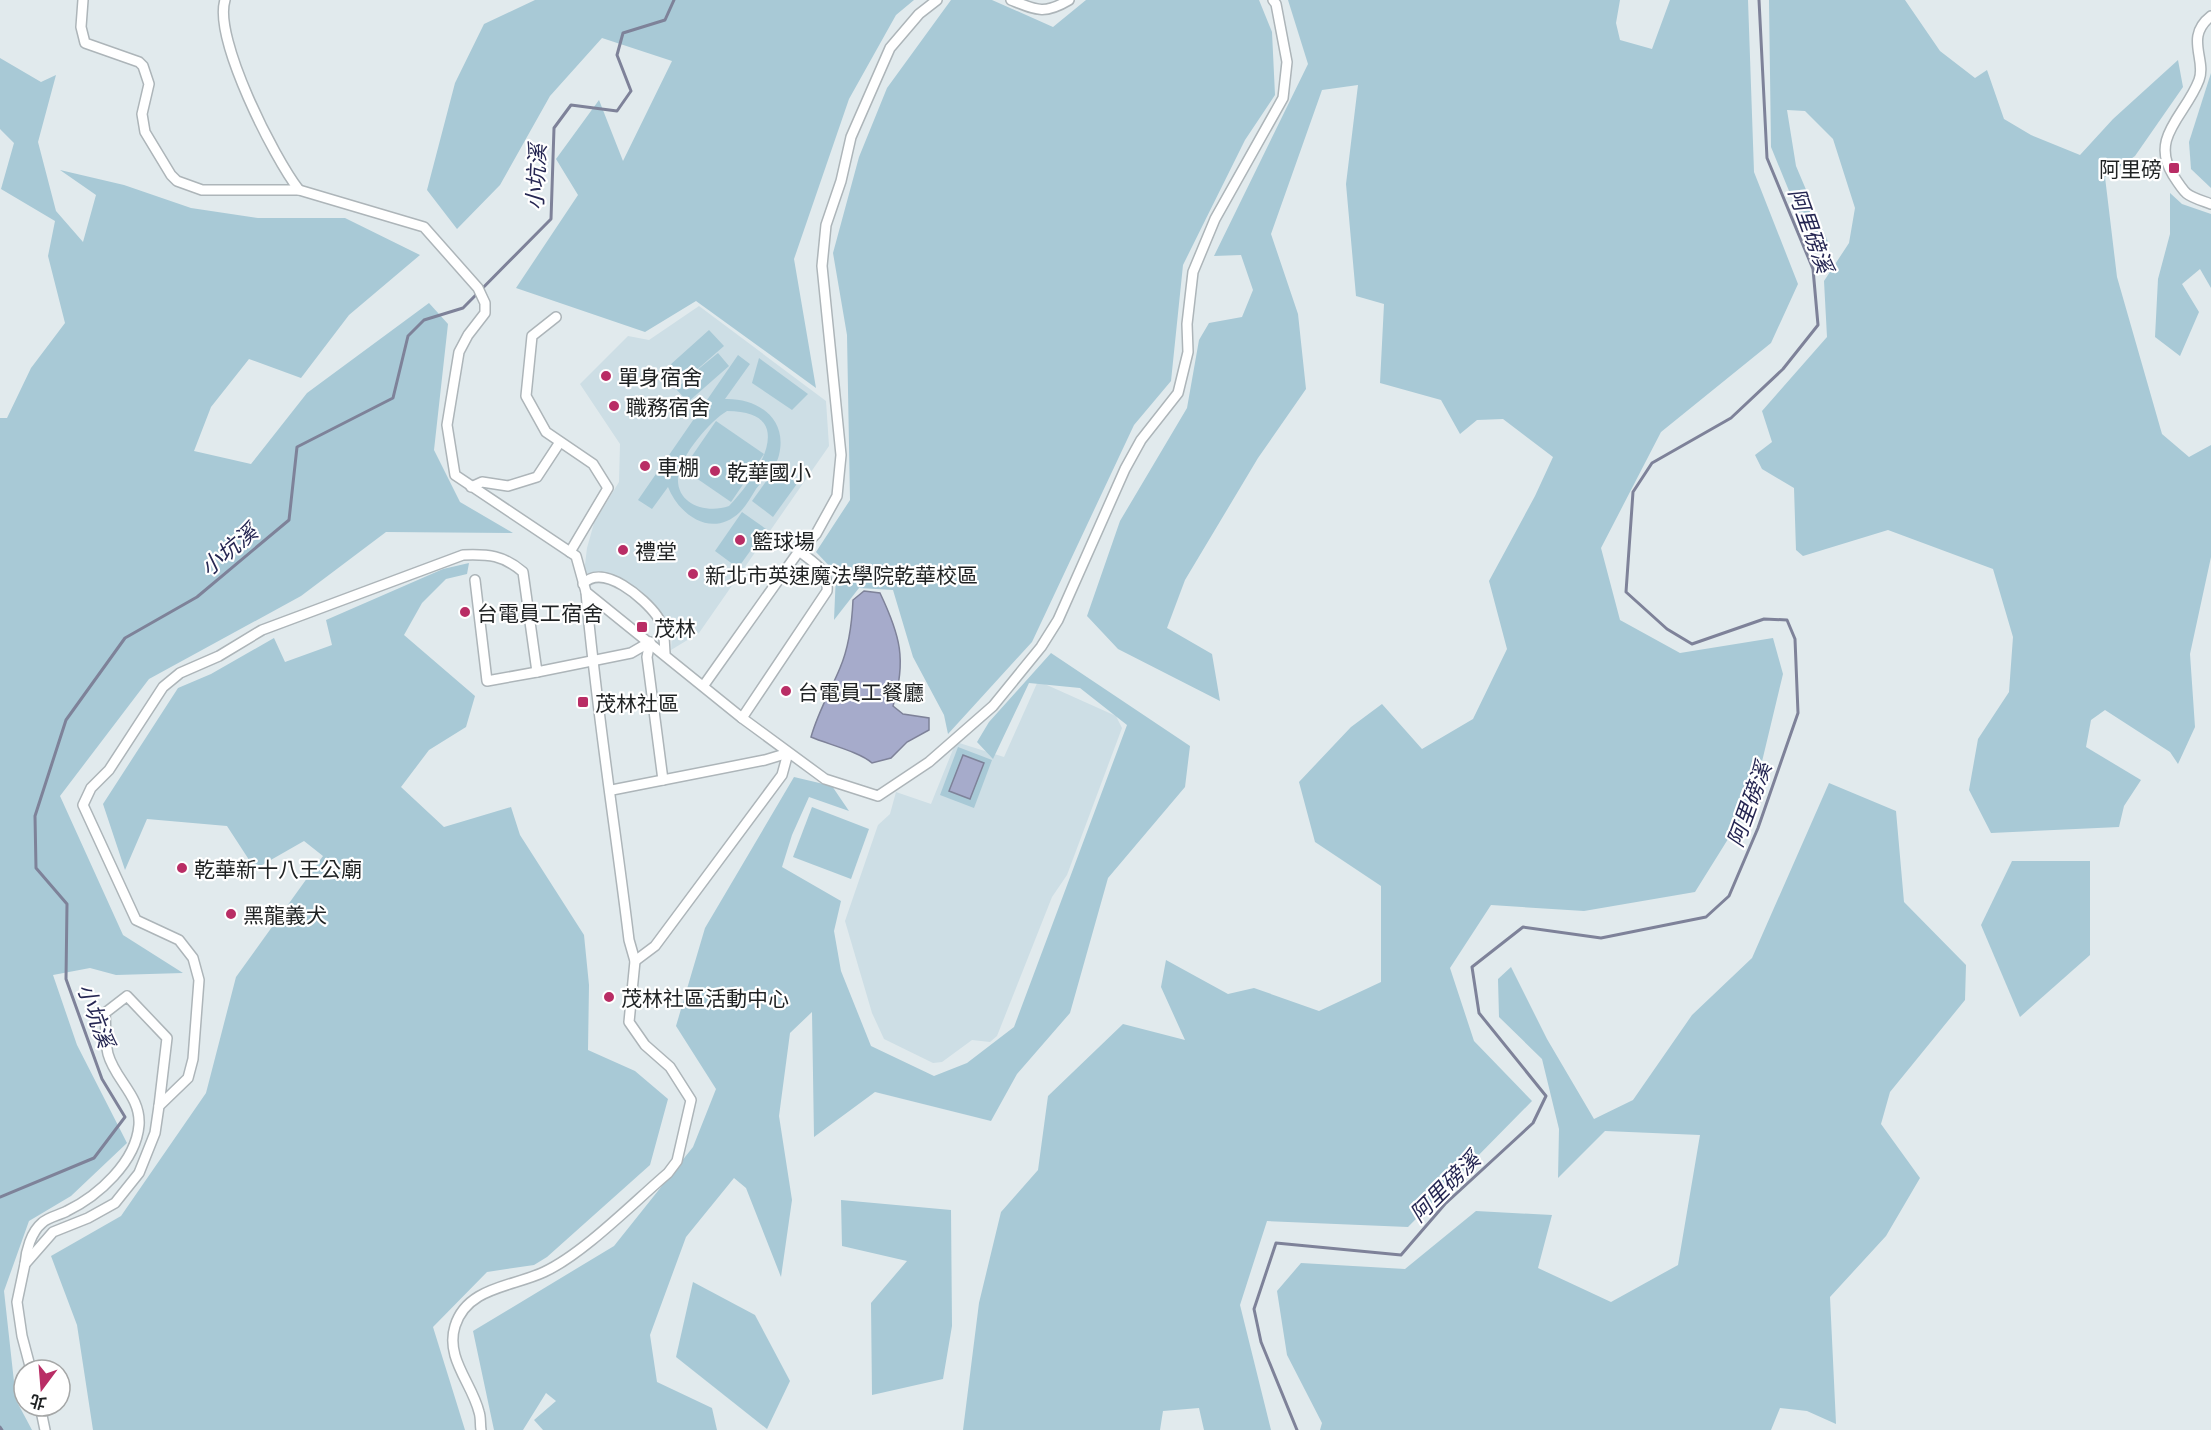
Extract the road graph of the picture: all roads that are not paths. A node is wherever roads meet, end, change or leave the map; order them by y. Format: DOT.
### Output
graph roads {
  1 [pos="83,0"];
  2 [pos="225,0"];
  3 [pos="937,0"];
  4 [pos="1011,0"];
  5 [pos="1069,0"];
  6 [pos="1273,0"];
  7 [pos="2211,16"];
  8 [pos="2207,22"];
  9 [pos="299,190"];
  10 [pos="2211,204"];
  11 [pos="556,317"];
  12 [pos="560,442"];
  13 [pos="471,487"];
  14 [pos="799,551"];
  15 [pos="570,552"];
  16 [pos="475,580"];
  17 [pos="584,588"];
  18 [pos="650,642"];
  19 [pos="665,653"];
  20 [pos="592,661"];
  21 [pos="537,672"];
  22 [pos="704,685"];
  23 [pos="741,718"];
  24 [pos="788,753"];
  25 [pos="663,780"];
  26 [pos="612,790"];
  27 [pos="635,961"];
  28 [pos="159,1106"];
  29 [pos="25,1264"];
  30 [pos="28,1358"];
  31 [pos="481,1430"];
  1 -- 9 [label="street"];
  2 -- 9 [label="street"];
  3 -- 14 [label="street"];
  4 -- 5 [label="street"];
  6 -- 24 [label="street"];
  7 -- 8 [label="street"];
  8 -- 10 [label="street"];
  9 -- 13 [label="street"];
  11 -- 12 [label="street"];
  12 -- 13 [label="street"];
  12 -- 15 [label="street"];
  13 -- 15 [label="street"];
  14 -- 22 [label="street"];
  14 -- 23 [label="street"];
  15 -- 17 [label="street"];
  16 -- 21 [label="street"];
  17 -- 18 [label="street"];
  17 -- 19 [label="street"];
  17 -- 20 [label="street"];
  18 -- 19 [label="street"];
  18 -- 20 [label="street"];
  18 -- 25 [label="street"];
  19 -- 22 [label="street"];
  20 -- 21 [label="street"];
  20 -- 26 [label="street"];
  21 -- 28 [label="street"];
  22 -- 23 [label="street"];
  23 -- 24 [label="street"];
  24 -- 25 [label="street"];
  24 -- 27 [label="street"];
  25 -- 26 [label="street"];
  26 -- 27 [label="street"];
  27 -- 31 [label="street"];
  28 -- 29 [label="street"];
  28 -- 29 [label="street"];
  29 -- 30 [label="street"];
}
